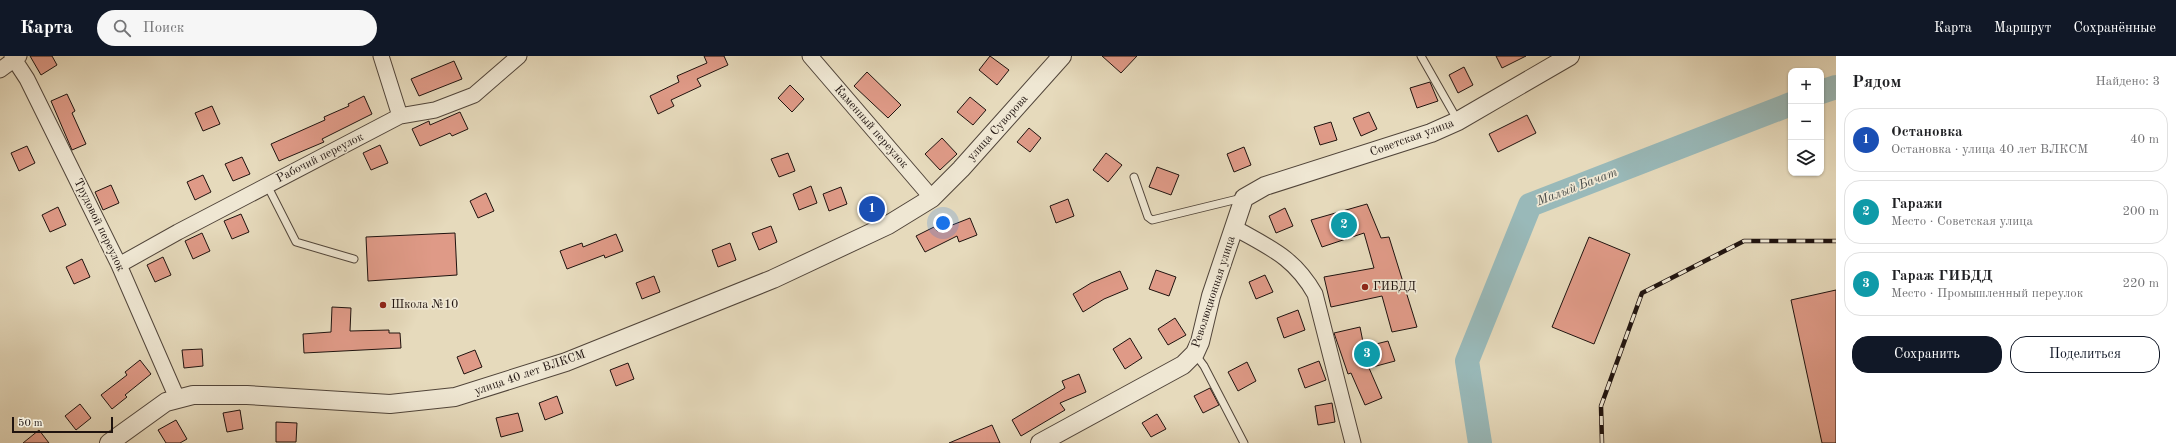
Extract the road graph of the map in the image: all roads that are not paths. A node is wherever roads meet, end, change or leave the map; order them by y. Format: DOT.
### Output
graph roads {
  1 [pos="380,56"];
  2 [pos="520,56"];
  3 [pos="810,56"];
  4 [pos="1062,56"];
  5 [pos="1421,56"];
  6 [pos="1570,56"];
  7 [pos="15,57"];
  8 [pos="0,70"];
  9 [pos="400,116"];
  10 [pos="1458,121"];
  11 [pos="1134,177"];
  12 [pos="267,185"];
  13 [pos="932,198"];
  14 [pos="1244,198"];
  15 [pos="1235,228"];
  16 [pos="354,260"];
  17 [pos="119,265"];
  18 [pos="1195,353"];
  19 [pos="177,398"];
  20 [pos="109,443"];
  21 [pos="1040,443"];
  22 [pos="1244,443"];
  23 [pos="1353,443"];
  1 -- 9 [label="street"];
  2 -- 9 [label="street, Рабочий переулок"];
  3 -- 13 [label="street, Каменный переулок"];
  4 -- 13 [label="street, улица Суворова"];
  5 -- 10 [label="lane"];
  6 -- 10 [label="street, Советская улица"];
  7 -- 8 [label="street"];
  7 -- 17 [label="street, Трудовой переулок"];
  9 -- 12 [label="street, Рабочий переулок"];
  10 -- 14 [label="street, Советская улица"];
  11 -- 14 [label="lane"];
  12 -- 16 [label="lane"];
  12 -- 17 [label="street, Рабочий переулок"];
  13 -- 19 [label="street, улица 40 лет ВЛКСМ"];
  14 -- 15 [label="street, Революционная улица"];
  15 -- 18 [label="street, Революционная улица"];
  15 -- 23 [label="street"];
  17 -- 19 [label="street, Трудовой переулок"];
  18 -- 21 [label="street, Революционная улица"];
  18 -- 22 [label="lane"];
  19 -- 20 [label="street, улица 40 лет ВЛКСМ"];
}
